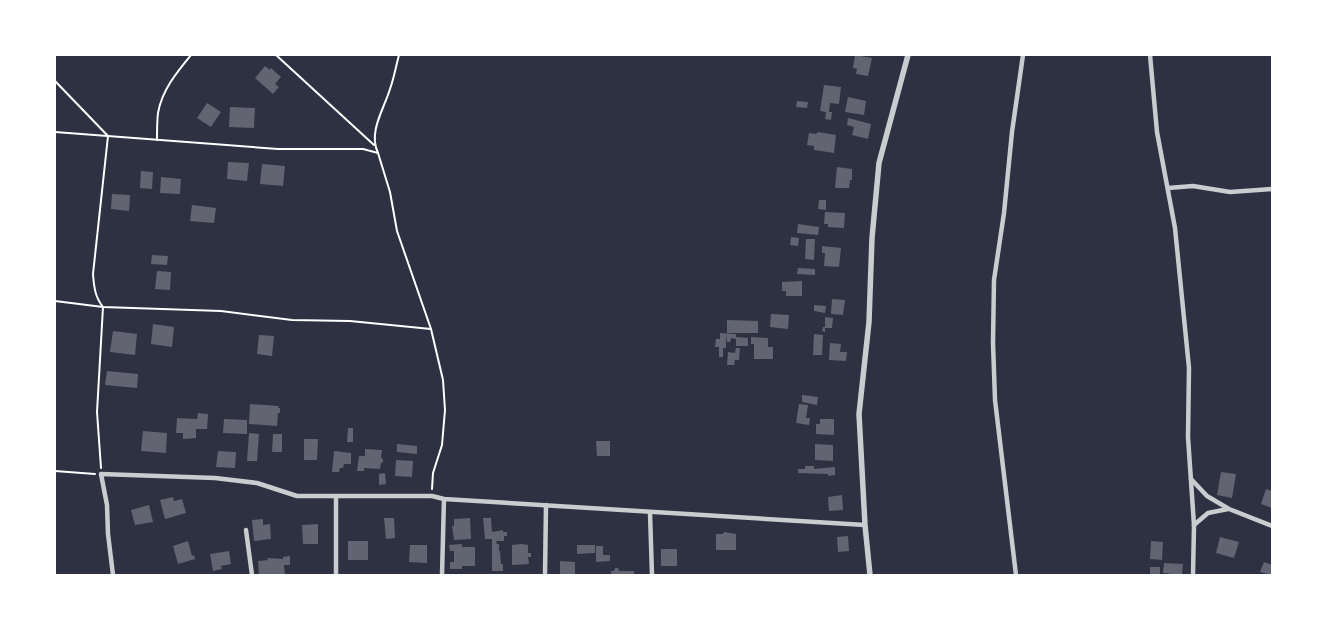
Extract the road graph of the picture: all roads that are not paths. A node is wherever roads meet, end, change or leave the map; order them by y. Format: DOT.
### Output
graph roads {
  1 [pos="908,55"];
  2 [pos="1022,55"];
  3 [pos="1150,55"];
  4 [pos="1168,188"];
  5 [pos="1272,189"];
  6 [pos="1191,479"];
  7 [pos="336,497"];
  8 [pos="444,499"];
  9 [pos="546,504"];
  10 [pos="1229,509"];
  11 [pos="650,512"];
  12 [pos="865,525"];
  13 [pos="1194,525"];
  14 [pos="1272,526"];
  15 [pos="246,530"];
  16 [pos="113,575"];
  17 [pos="252,575"];
  18 [pos="336,575"];
  19 [pos="442,575"];
  20 [pos="545,575"];
  21 [pos="652,575"];
  22 [pos="870,575"];
  23 [pos="1016,575"];
  24 [pos="1193,575"];
  1 -- 12 [label="street"];
  2 -- 23 [label="street"];
  3 -- 4 [label="street"];
  4 -- 5 [label="street"];
  4 -- 6 [label="street"];
  6 -- 10 [label="street"];
  6 -- 13 [label="street"];
  7 -- 8 [label="street"];
  7 -- 16 [label="street"];
  7 -- 18 [label="street"];
  8 -- 9 [label="street"];
  8 -- 19 [label="street"];
  9 -- 11 [label="street"];
  9 -- 20 [label="street"];
  10 -- 13 [label="street"];
  10 -- 14 [label="street"];
  11 -- 12 [label="street"];
  11 -- 21 [label="street"];
  12 -- 22 [label="street"];
  13 -- 24 [label="street"];
  15 -- 17 [label="street"];
}
